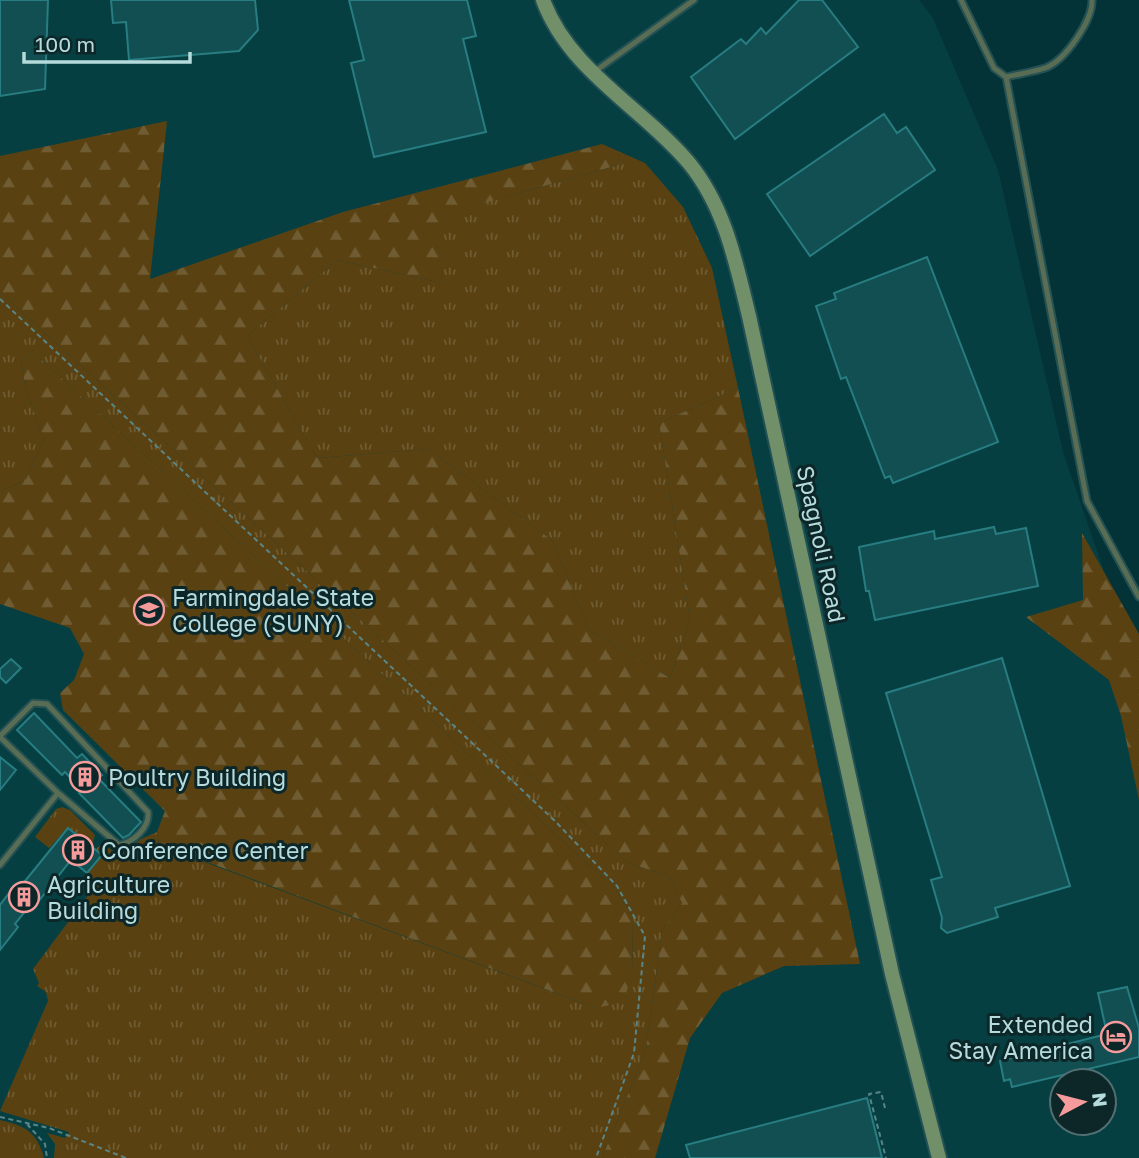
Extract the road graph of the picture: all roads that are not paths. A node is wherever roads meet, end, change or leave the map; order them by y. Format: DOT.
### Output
graph roads {
  1 [pos="543,0"];
  2 [pos="694,0"];
  3 [pos="961,0"];
  4 [pos="1092,0"];
  5 [pos="594,72"];
  6 [pos="1006,77"];
  7 [pos="1139,597"];
  8 [pos="0,736"];
  9 [pos="58,793"];
  10 [pos="0,865"];
  11 [pos="939,1158"];
  1 -- 5 [label="main road, Spagnoli Road"];
  2 -- 5 [label="lane"];
  3 -- 6 [label="lane"];
  4 -- 6 [label="lane"];
  5 -- 11 [label="main road, Spagnoli Road"];
  6 -- 7 [label="lane"];
  8 -- 9 [label="lane"];
  8 -- 9 [label="lane"];
  9 -- 10 [label="lane"];
}
